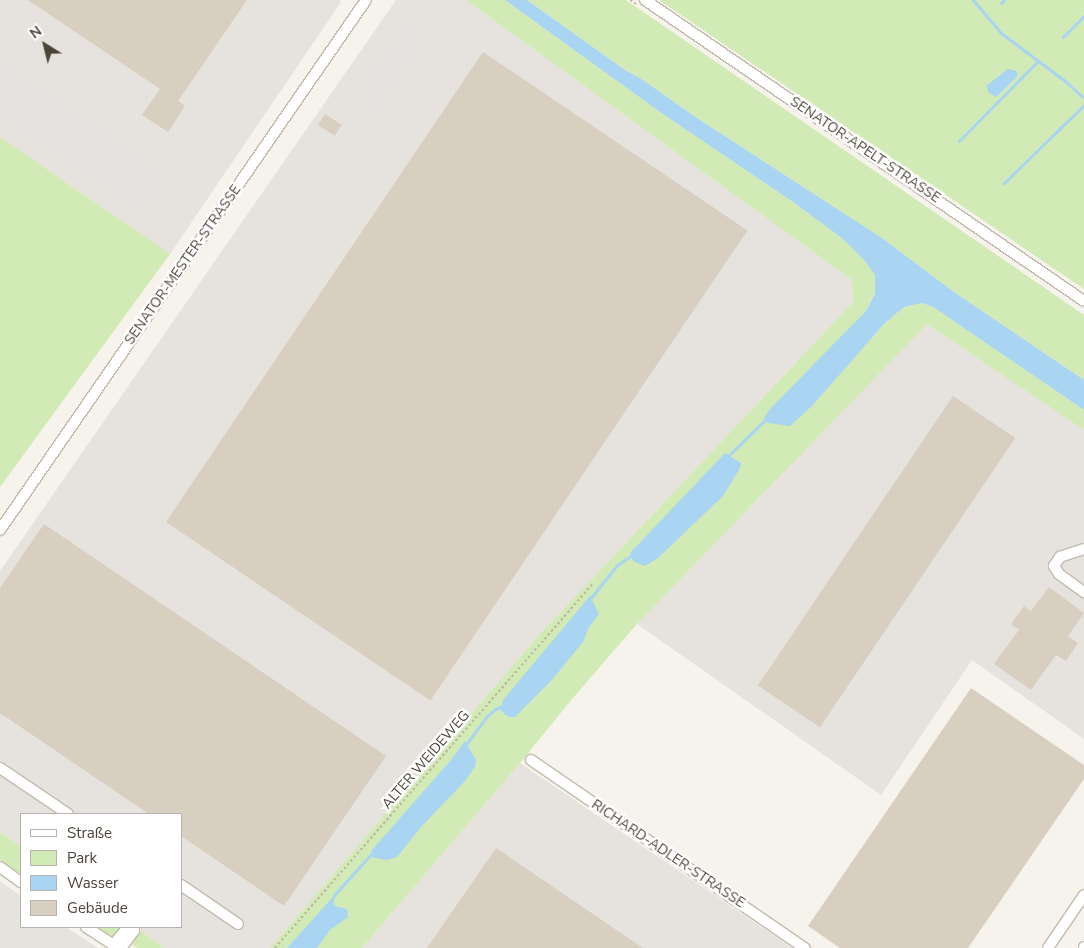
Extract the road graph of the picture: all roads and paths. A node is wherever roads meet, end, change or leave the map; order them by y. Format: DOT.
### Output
graph roads {
  1 [pos="366,0"];
  2 [pos="646,0"];
  3 [pos="1084,301"];
  4 [pos="0,530"];
  5 [pos="1084,549"];
  6 [pos="592,584"];
  7 [pos="1084,592"];
  8 [pos="530,760"];
  9 [pos="0,768"];
  10 [pos="67,813"];
  11 [pos="0,867"];
  12 [pos="20,881"];
  13 [pos="182,885"];
  14 [pos="1084,895"];
  15 [pos="238,924"];
  16 [pos="88,928"];
  17 [pos="127,928"];
  18 [pos="134,928"];
  19 [pos="1052,946"];
  20 [pos="117,947"];
  21 [pos="275,948"];
  22 [pos="805,948"];
  1 -- 4 [label="street, SENATOR-MESTER-STRASSE"];
  2 -- 3 [label="street, SENATOR-APELT-STRASSE"];
  5 -- 7 [label="street"];
  6 -- 21 [label="path, ALTER WEIDEWEG"];
  8 -- 22 [label="street, RICHARD-ADLER-STRASSE"];
  9 -- 10 [label="street"];
  11 -- 12 [label="street"];
  13 -- 15 [label="street"];
  14 -- 19 [label="street"];
  16 -- 20 [label="street"];
  17 -- 20 [label="street"];
  18 -- 20 [label="street"];
}
